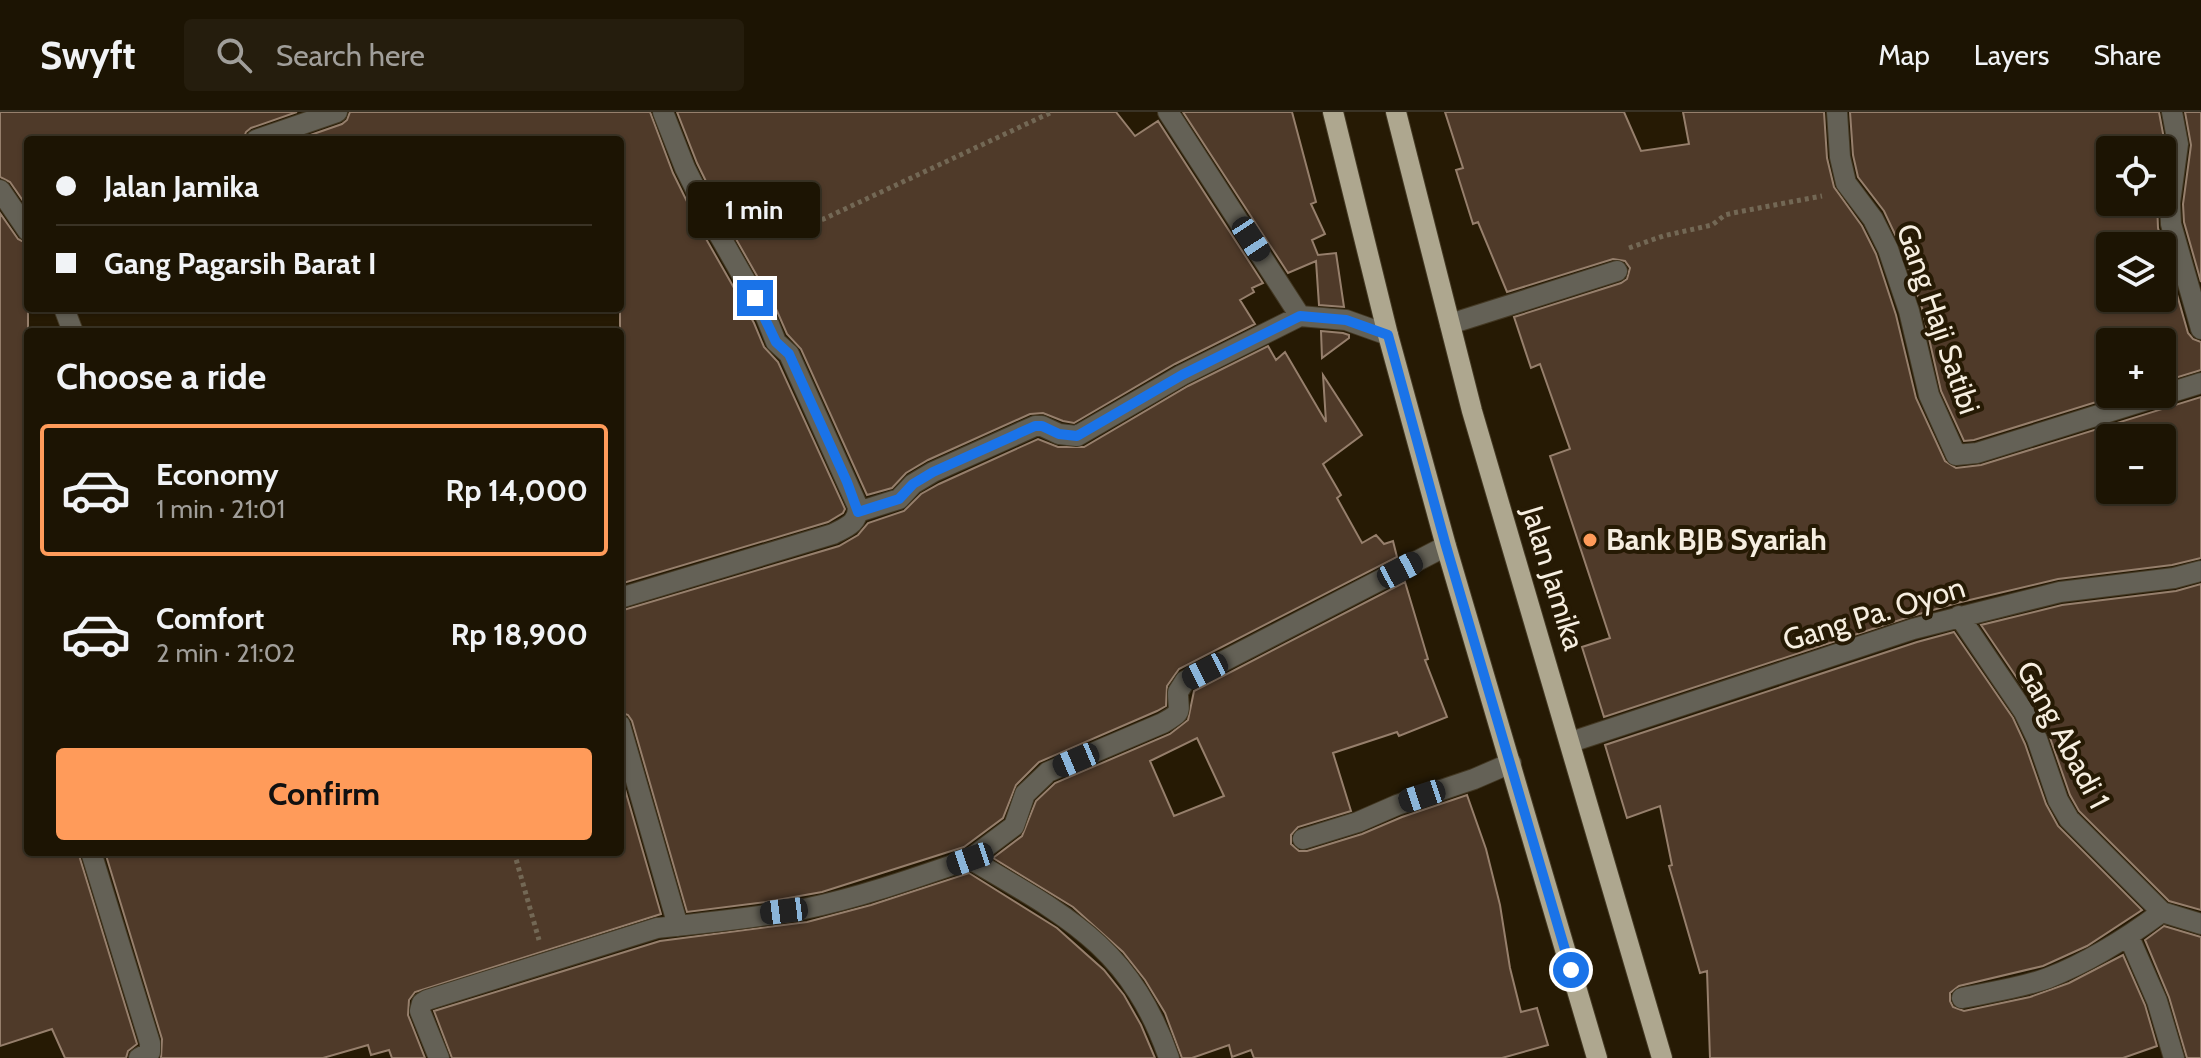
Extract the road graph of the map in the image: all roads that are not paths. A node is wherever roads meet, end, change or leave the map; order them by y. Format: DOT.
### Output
graph roads {
  1 [pos="337,112"];
  2 [pos="663,112"];
  3 [pos="1168,112"];
  4 [pos="1333,112"];
  5 [pos="1396,112"];
  6 [pos="1837,112"];
  7 [pos="2172,112"];
  8 [pos="268,136"];
  9 [pos="0,190"];
  10 [pos="24,225"];
  11 [pos="1617,261"];
  12 [pos="1300,316"];
  13 [pos="1450,324"];
  14 [pos="2201,329"];
  15 [pos="1388,335"];
  16 [pos="2201,383"];
  17 [pos="858,512"];
  18 [pos="1446,546"];
  19 [pos="2201,571"];
  20 [pos="624,597"];
  21 [pos="1959,616"];
  22 [pos="624,739"];
  23 [pos="1571,742"];
  24 [pos="1511,763"];
  25 [pos="1303,839"];
  26 [pos="92,856"];
  27 [pos="970,859"];
  28 [pos="2162,912"];
  29 [pos="2201,924"];
  30 [pos="678,926"];
  31 [pos="2129,937"];
  32 [pos="1962,998"];
  33 [pos="2166,1056"];
  34 [pos="139,1058"];
  35 [pos="439,1058"];
  36 [pos="1169,1058"];
  37 [pos="1597,1058"];
  38 [pos="1662,1058"];
  1 -- 8 [label="street"];
  2 -- 17 [label="street"];
  3 -- 12 [label="street"];
  4 -- 15 [label="main road"];
  5 -- 13 [label="main road, Jalan Jamika"];
  6 -- 16 [label="street, Gang Haji Satibi"];
  7 -- 14 [label="street"];
  9 -- 10 [label="street"];
  11 -- 13 [label="street"];
  12 -- 15 [label="street"];
  12 -- 17 [label="street"];
  13 -- 23 [label="main road, Jalan Jamika"];
  15 -- 18 [label="main road"];
  17 -- 20 [label="street"];
  18 -- 24 [label="main road"];
  18 -- 27 [label="street"];
  19 -- 21 [label="street, Gang Pa. Oyon"];
  21 -- 23 [label="street, Gang Pa. Oyon"];
  21 -- 28 [label="street, Gang Abadi 1"];
  22 -- 30 [label="street"];
  23 -- 38 [label="main road, Jalan Jamika"];
  24 -- 25 [label="street"];
  24 -- 37 [label="main road"];
  26 -- 34 [label="street"];
  27 -- 30 [label="street"];
  27 -- 36 [label="street"];
  28 -- 29 [label="street, Gang Abadi 1"];
  28 -- 31 [label="street"];
  30 -- 35 [label="street"];
  31 -- 32 [label="street"];
  31 -- 33 [label="street"];
}
